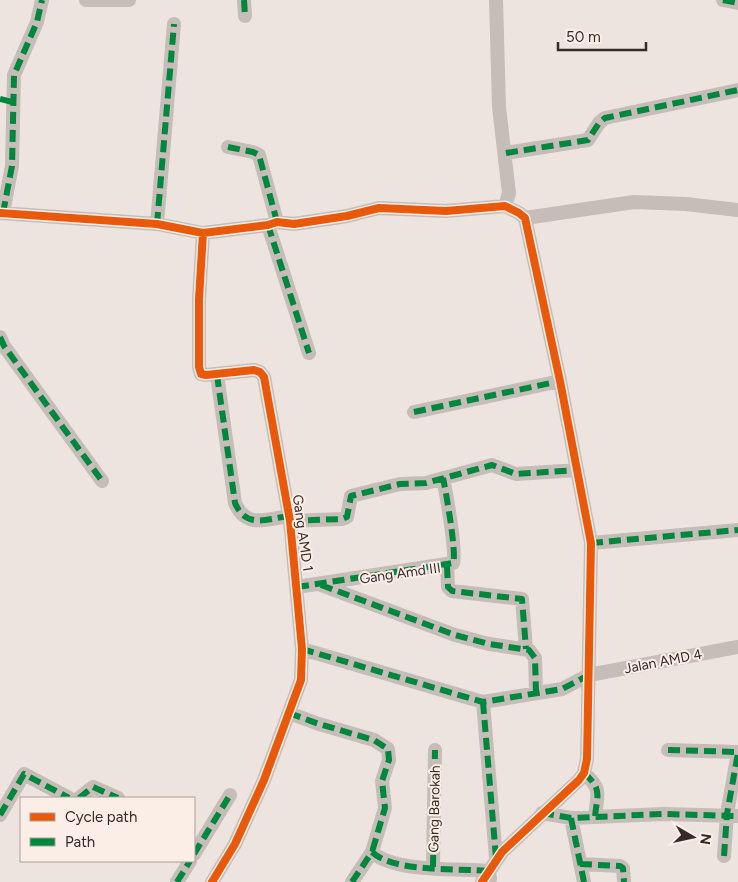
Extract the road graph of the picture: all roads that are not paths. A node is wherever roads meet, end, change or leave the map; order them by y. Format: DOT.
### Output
graph roads {
  1 [pos="42,0"];
  2 [pos="86,0"];
  3 [pos="128,0"];
  4 [pos="244,0"];
  5 [pos="496,0"];
  6 [pos="245,16"];
  7 [pos="174,24"];
  8 [pos="738,90"];
  9 [pos="6,100"];
  10 [pos="228,147"];
  11 [pos="506,153"];
  12 [pos="505,206"];
  13 [pos="738,210"];
  14 [pos="2,213"];
  15 [pos="525,218"];
  16 [pos="272,223"];
  17 [pos="157,224"];
  18 [pos="203,233"];
  19 [pos="0,336"];
  20 [pos="309,353"];
  21 [pos="217,375"];
  22 [pos="560,381"];
  23 [pos="414,412"];
  24 [pos="577,470"];
  25 [pos="443,478"];
  26 [pos="102,481"];
  27 [pos="289,518"];
  28 [pos="738,530"];
  29 [pos="591,543"];
  30 [pos="447,566"];
  31 [pos="321,585"];
  32 [pos="297,587"];
  33 [pos="738,647"];
  34 [pos="302,649"];
  35 [pos="526,649"];
  36 [pos="589,675"];
  37 [pos="536,693"];
  38 [pos="483,702"];
  39 [pos="289,713"];
  40 [pos="435,750"];
  41 [pos="668,750"];
  42 [pos="738,752"];
  43 [pos="584,773"];
  44 [pos="230,795"];
  45 [pos="67,797"];
  46 [pos="80,797"];
  47 [pos="116,797"];
  48 [pos="542,813"];
  49 [pos="0,815"];
  50 [pos="732,815"];
  51 [pos="594,817"];
  52 [pos="572,818"];
  53 [pos="195,852"];
  54 [pos="372,852"];
  55 [pos="724,856"];
  56 [pos="189,862"];
  57 [pos="580,864"];
  58 [pos="434,867"];
  59 [pos="489,873"];
  60 [pos="177,882"];
  61 [pos="212,882"];
  62 [pos="352,882"];
  63 [pos="584,882"];
  64 [pos="624,882"];
  1 -- 9 [label="street"];
  2 -- 3 [label="street"];
  4 -- 6 [label="street"];
  5 -- 11 [label="street"];
  7 -- 17 [label="street"];
  8 -- 11 [label="street"];
  9 -- 14 [label="street"];
  10 -- 16 [label="street"];
  11 -- 12 [label="street"];
  12 -- 15 [label="street"];
  12 -- 16 [label="street"];
  13 -- 15 [label="street"];
  14 -- 17 [label="street"];
  15 -- 22 [label="street"];
  16 -- 18 [label="street"];
  16 -- 20 [label="street"];
  17 -- 18 [label="street"];
  18 -- 21 [label="street"];
  19 -- 26 [label="street"];
  21 -- 27 [label="street"];
  21 -- 27 [label="street, Gang AMD 1"];
  22 -- 23 [label="street"];
  22 -- 24 [label="street"];
  24 -- 25 [label="street, Gang AMD 1"];
  24 -- 29 [label="street"];
  25 -- 27 [label="street, Gang AMD 1"];
  25 -- 30 [label="street"];
  27 -- 32 [label="street, Gang AMD 1"];
  28 -- 29 [label="street"];
  29 -- 36 [label="street"];
  30 -- 31 [label="street, Gang Amd III"];
  30 -- 35 [label="street, Gang Amd III"];
  31 -- 32 [label="street, Gang Amd III"];
  31 -- 35 [label="street"];
  32 -- 34 [label="street, Gang AMD 1"];
  33 -- 36 [label="street, Jalan AMD 4"];
  34 -- 38 [label="street"];
  34 -- 39 [label="street, Gang AMD 1"];
  35 -- 37 [label="street"];
  36 -- 37 [label="street"];
  36 -- 43 [label="street"];
  37 -- 38 [label="street"];
  38 -- 59 [label="street"];
  39 -- 54 [label="street"];
  39 -- 61 [label="street, Gang AMD 1"];
  40 -- 58 [label="street, Gang Barokah"];
  41 -- 42 [label="street"];
  42 -- 50 [label="street"];
  43 -- 48 [label="street"];
  43 -- 51 [label="street"];
  44 -- 53 [label="street"];
  45 -- 49 [label="street"];
  46 -- 47 [label="street"];
  48 -- 52 [label="street"];
  48 -- 59 [label="street"];
  50 -- 51 [label="street"];
  50 -- 55 [label="street"];
  51 -- 52 [label="street"];
  52 -- 57 [label="street"];
  54 -- 58 [label="street, Gang Barokah"];
  54 -- 62 [label="street"];
  56 -- 60 [label="street"];
  57 -- 63 [label="street"];
  57 -- 64 [label="street"];
  58 -- 59 [label="street, Gang Barokah"];
}
